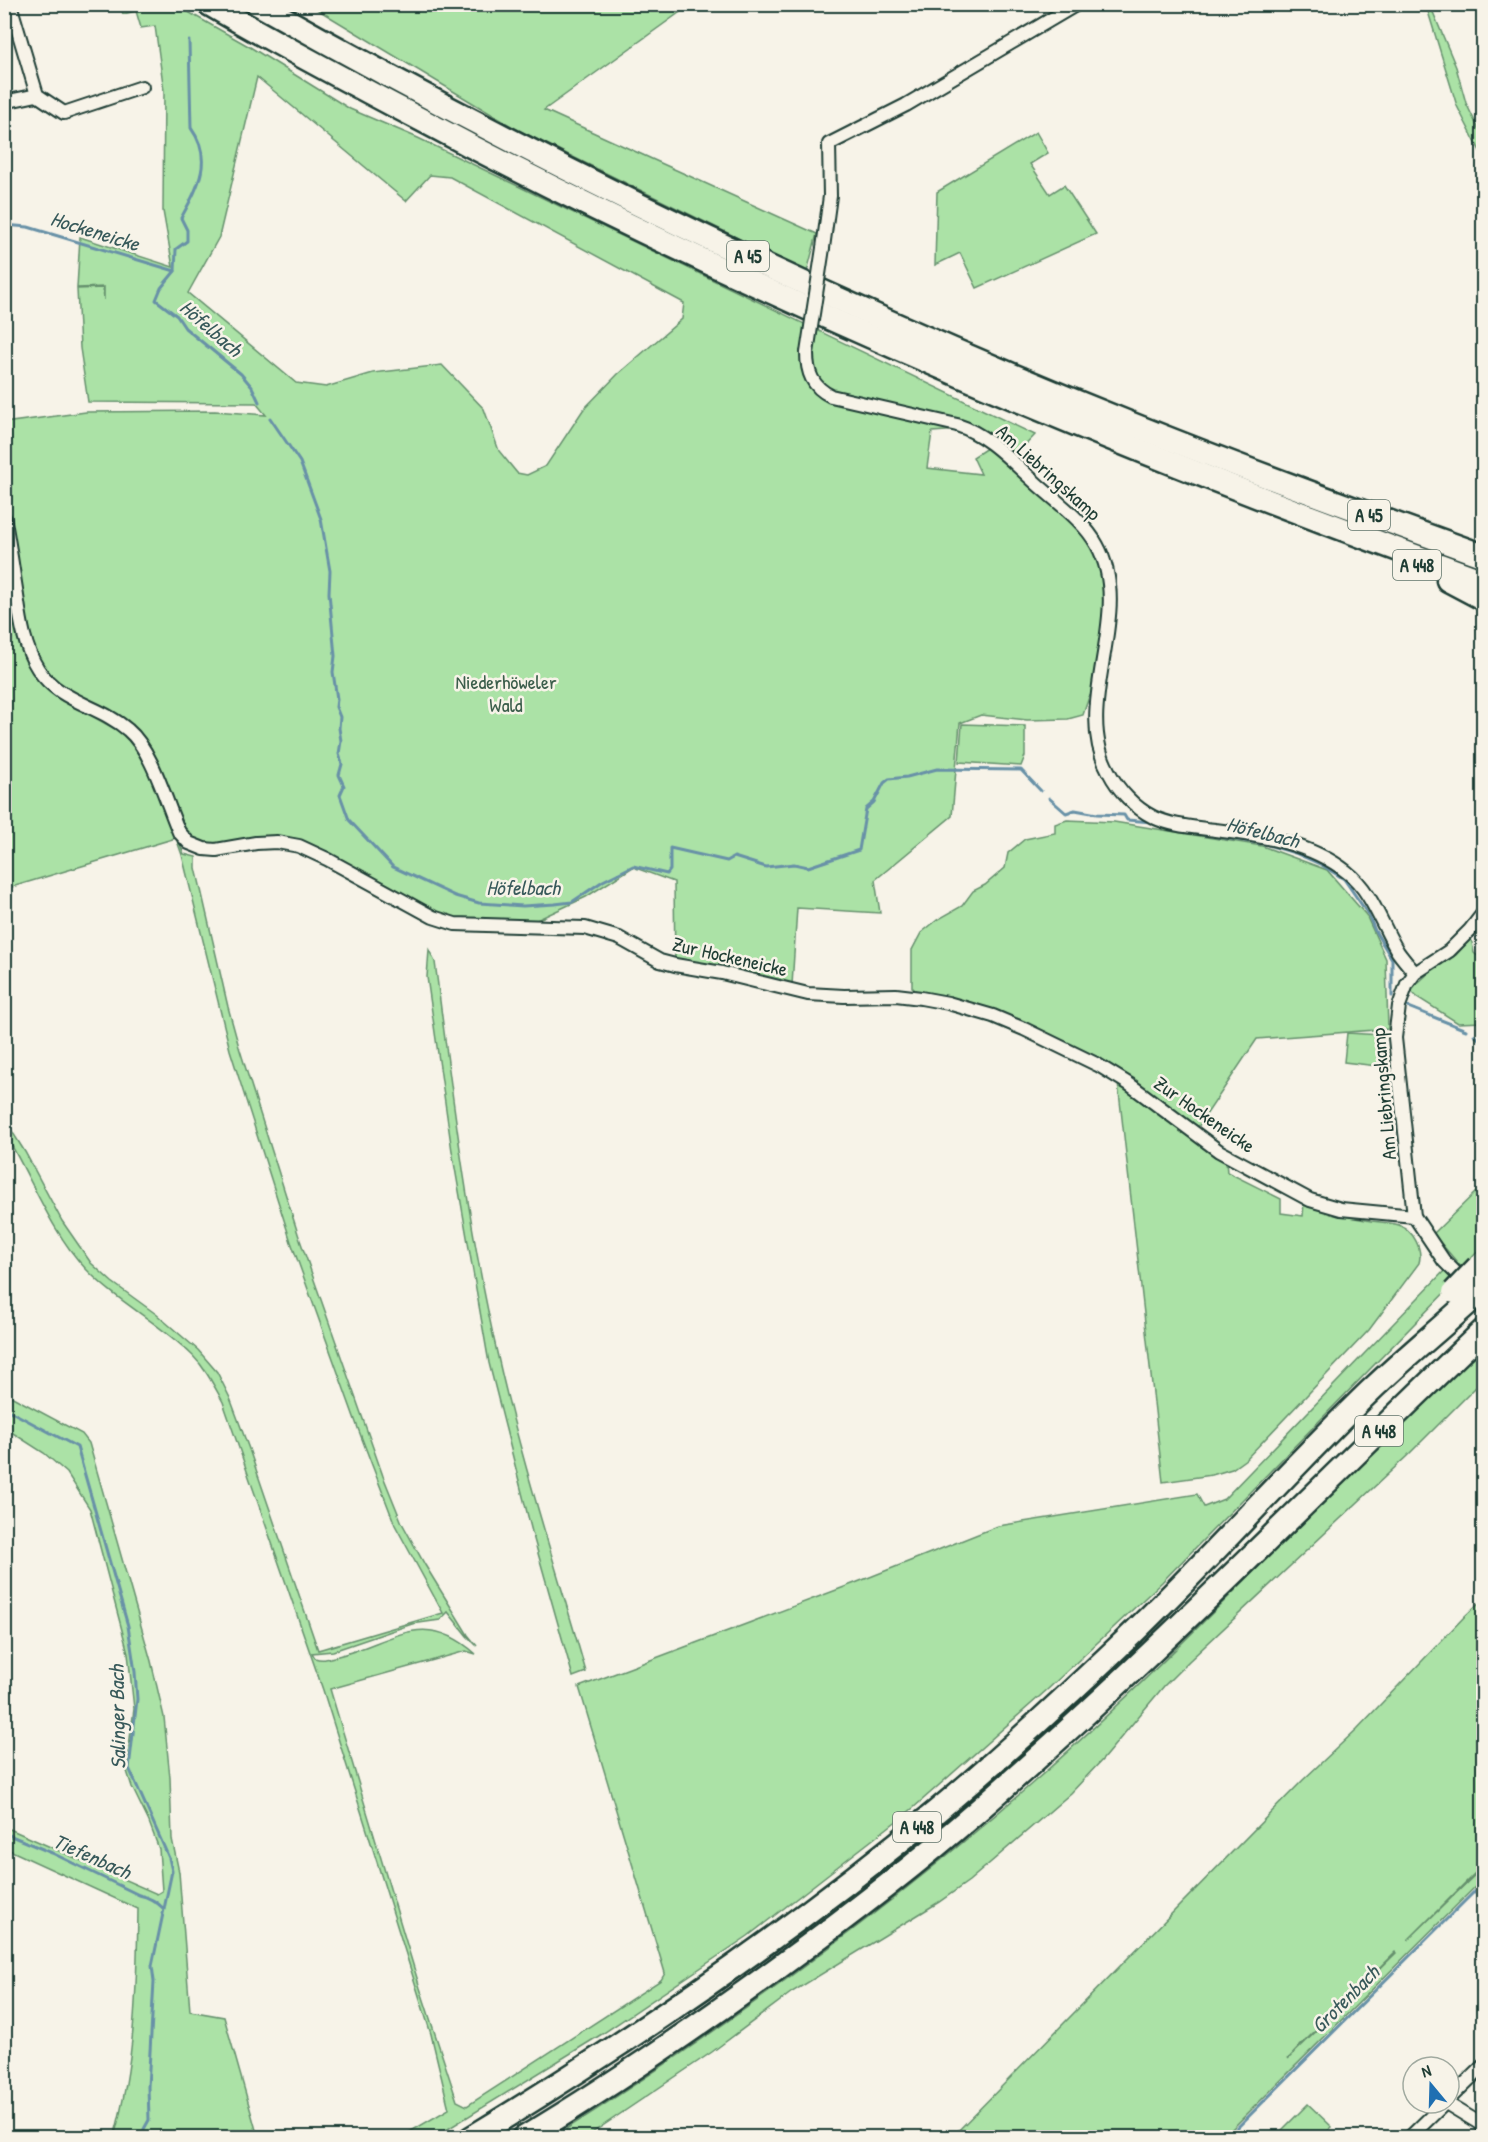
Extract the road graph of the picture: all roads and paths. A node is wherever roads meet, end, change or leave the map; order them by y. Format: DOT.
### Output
graph roads {
  1 [pos="10,4"];
  2 [pos="209,4"];
  3 [pos="258,4"];
  4 [pos="1077,4"];
  5 [pos="142,87"];
  6 [pos="38,95"];
  7 [pos="4,102"];
  8 [pos="4,517"];
  9 [pos="1349,533"];
  10 [pos="1484,556"];
  11 [pos="1484,581"];
  12 [pos="1484,599"];
  13 [pos="1484,912"];
  14 [pos="1415,974"];
  15 [pos="1414,1216"];
  16 [pos="1482,1272"];
  17 [pos="1468,1299"];
  18 [pos="1484,1330"];
  19 [pos="1484,2065"];
  20 [pos="1461,2087"];
  21 [pos="1461,2112"];
  22 [pos="1433,2115"];
  23 [pos="1484,2126"];
  24 [pos="471,2138"];
  25 [pos="524,2138"];
  26 [pos="1409,2138"];
  1 -- 6 [label="street"];
  2 -- 9 [label="highway, A 45"];
  3 -- 10 [label="highway, A 45"];
  4 -- 14 [label="street, Am Liebringskamp, bridge"];
  5 -- 6 [label="street"];
  6 -- 7 [label="street"];
  8 -- 15 [label="street, Zur Hockeneicke"];
  9 -- 11 [label="highway, A 45"];
  9 -- 12 [label="highway, A 448"];
  13 -- 14 [label="street, Am Liebringskamp"];
  14 -- 15 [label="street, Am Liebringskamp"];
  15 -- 17 [label="street"];
  16 -- 17 [label="highway, A 448, bridge"];
  17 -- 24 [label="highway, A 448"];
  18 -- 25 [label="highway, A 448"];
  19 -- 20 [label="street"];
  21 -- 23 [label="street"];
  22 -- 26 [label="street"];
}
